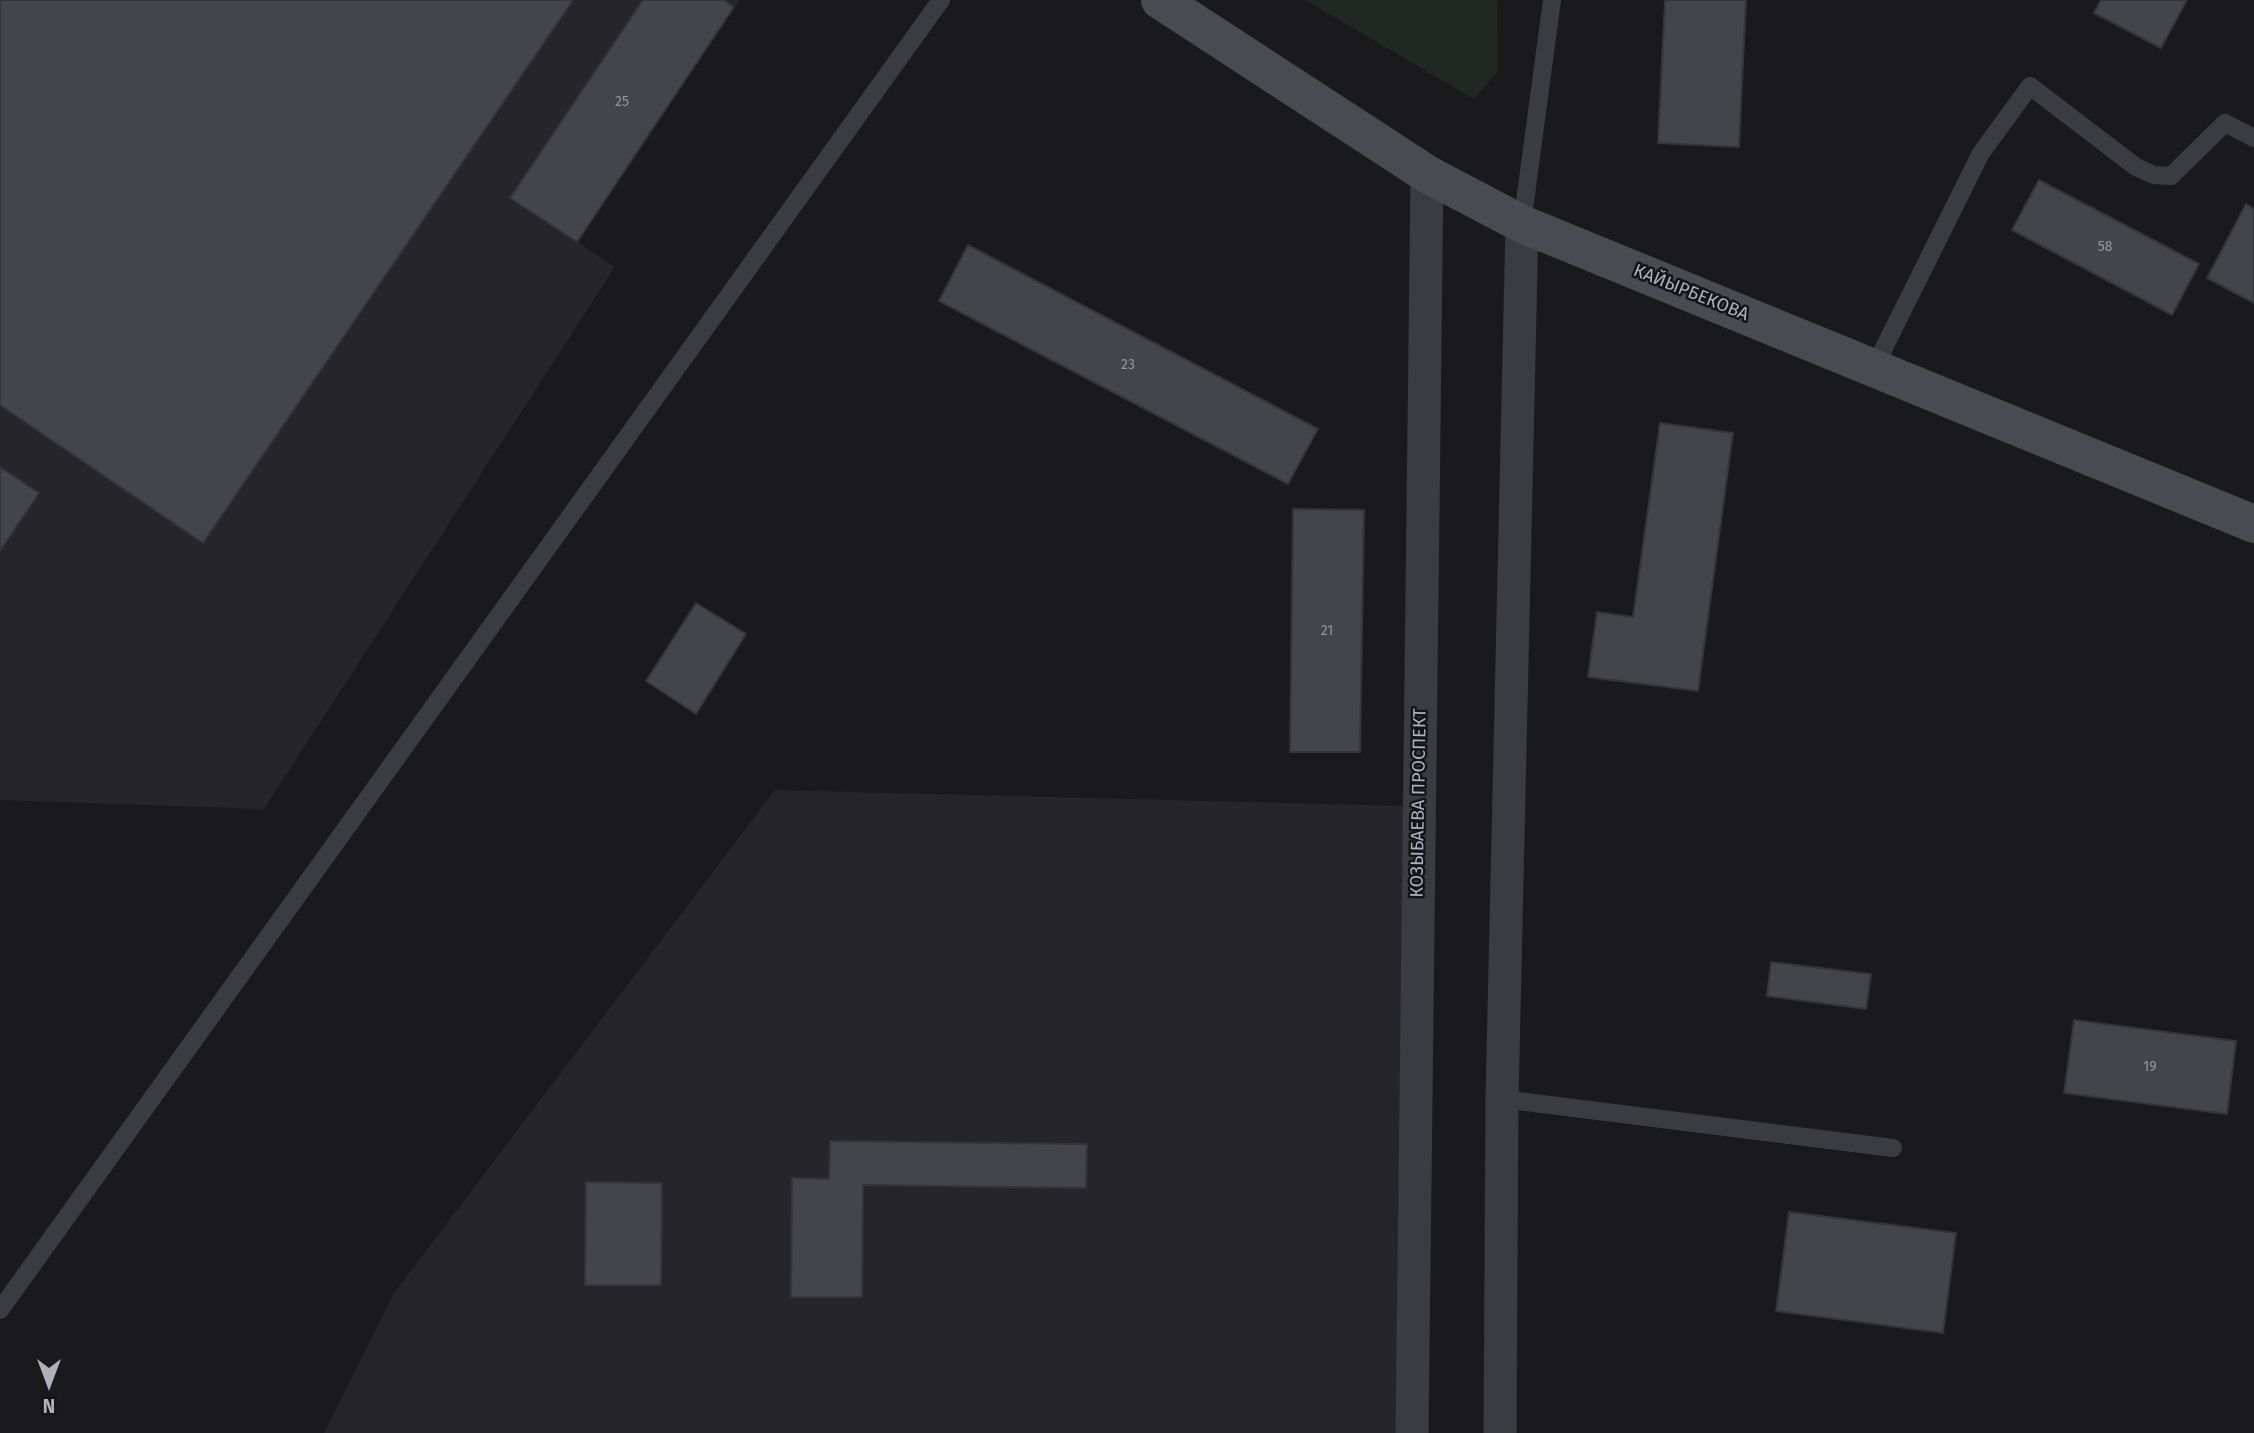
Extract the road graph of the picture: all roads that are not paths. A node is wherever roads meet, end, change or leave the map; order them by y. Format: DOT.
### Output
graph roads {
  1 [pos="942,0"];
  2 [pos="1160,0"];
  3 [pos="1552,0"];
  4 [pos="2254,138"];
  5 [pos="1427,174"];
  6 [pos="1522,224"];
  7 [pos="1874,368"];
  8 [pos="2254,524"];
  9 [pos="1502,1099"];
  10 [pos="1893,1148"];
  11 [pos="0,1310"];
  12 [pos="1412,1433"];
  13 [pos="1500,1433"];
  1 -- 11 [label="lane"];
  2 -- 5 [label="main road, КАЙЫРБЕКОВА"];
  3 -- 6 [label="lane"];
  4 -- 7 [label="lane"];
  5 -- 6 [label="main road, КАЙЫРБЕКОВА"];
  5 -- 12 [label="street, КОЗЫБАЕВА ПРОСПЕКТ"];
  6 -- 7 [label="main road, КАЙЫРБЕКОВА"];
  6 -- 9 [label="street"];
  7 -- 8 [label="main road, КАЙЫРБЕКОВА"];
  9 -- 10 [label="lane"];
  9 -- 13 [label="street"];
}
